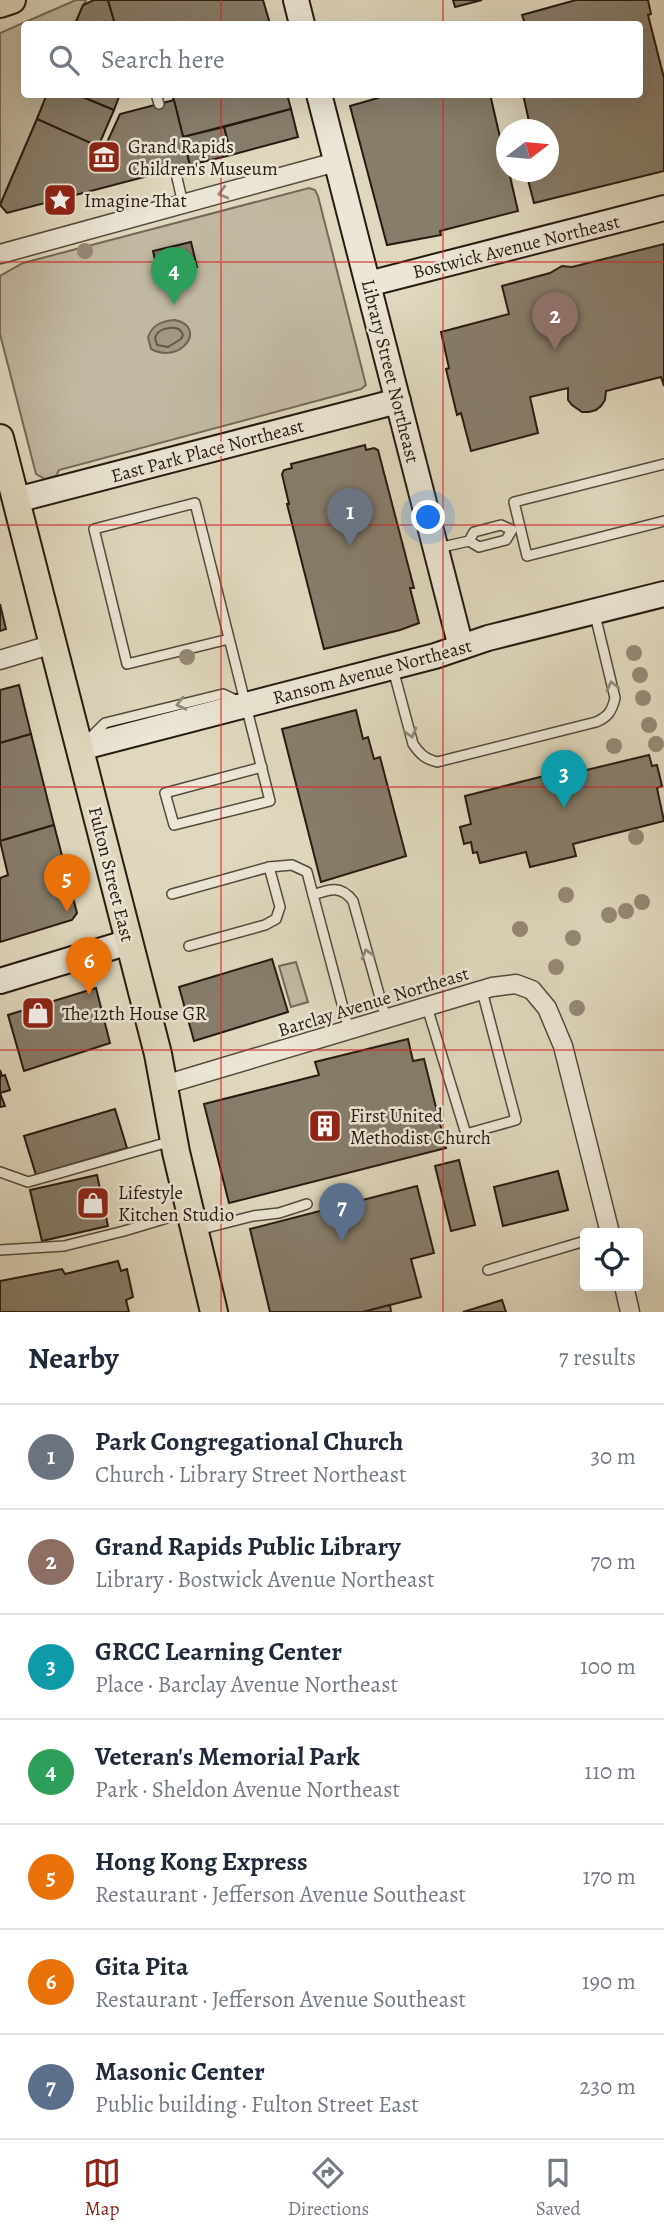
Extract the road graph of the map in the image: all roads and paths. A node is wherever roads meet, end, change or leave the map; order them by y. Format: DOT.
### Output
graph roads {
  1 [pos="12,0"];
  2 [pos="296,0"];
  3 [pos="0,4"];
  4 [pos="301,21"];
  5 [pos="320,98"];
  6 [pos="336,162"];
  7 [pos="175,169"];
  8 [pos="183,204"];
  9 [pos="664,208"];
  10 [pos="0,254"];
  11 [pos="368,284"];
  12 [pos="398,401"];
  13 [pos="0,438"];
  14 [pos="664,464"];
  15 [pos="12,501"];
  16 [pos="664,521"];
  17 [pos="516,529"];
  18 [pos="469,541"];
  19 [pos="436,549"];
  20 [pos="664,594"];
  21 [pos="595,612"];
  22 [pos="229,639"];
  23 [pos="53,644"];
  24 [pos="461,647"];
  25 [pos="0,660"];
  26 [pos="393,667"];
  27 [pos="246,705"];
  28 [pos="80,748"];
  29 [pos="262,767"];
  30 [pos="269,867"];
  31 [pos="172,894"];
  32 [pos="313,895"];
  33 [pos="129,942"];
  34 [pos="188,946"];
  35 [pos="0,981"];
  36 [pos="482,990"];
  37 [pos="427,1007"];
  38 [pos="386,1019"];
  39 [pos="349,1030"];
  40 [pos="164,1085"];
  41 [pos="173,1140"];
  42 [pos="0,1172"];
  43 [pos="307,1204"];
  44 [pos="191,1221"];
  45 [pos="609,1228"];
  46 [pos="580,1242"];
  47 [pos="0,1250"];
  48 [pos="488,1270"];
  49 [pos="625,1291"];
  50 [pos="214,1312"];
  51 [pos="630,1312"];
  1 -- 3 [label="main road"];
  2 -- 4 [label="street"];
  5 -- 6 [label="street, Library Street Northeast"];
  6 -- 8 [label="street, one-way"];
  6 -- 11 [label="street, Library Street Northeast"];
  7 -- 8 [label="lane"];
  8 -- 10 [label="street"];
  9 -- 11 [label="street, Bostwick Avenue Northeast"];
  11 -- 12 [label="street, Library Street Northeast"];
  12 -- 15 [label="street, East Park Place Northeast"];
  12 -- 19 [label="street, Library Street Northeast"];
  13 -- 15 [label="main road, Fulton Street East"];
  14 -- 17 [label="lane"];
  15 -- 23 [label="main road, Fulton Street East"];
  16 -- 17 [label="lane"];
  17 -- 18 [label="lane"];
  17 -- 18 [label="lane"];
  18 -- 19 [label="lane"];
  19 -- 24 [label="street, Library Street Northeast"];
  20 -- 21 [label="street, Ransom Avenue Northeast"];
  21 -- 24 [label="street, Ransom Avenue Northeast"];
  26 -- 21 [label="lane, one-way"];
  22 -- 22 [label="lane"];
  22 -- 27 [label="lane"];
  23 -- 25 [label="street"];
  23 -- 28 [label="main road, Fulton Street East"];
  24 -- 26 [label="street, Ransom Avenue Northeast"];
  26 -- 27 [label="street, Ransom Avenue Northeast"];
  27 -- 28 [label="street, Ransom Avenue Northeast"];
  27 -- 29 [label="lane"];
  28 -- 33 [label="main road, Fulton Street East"];
  29 -- 29 [label="lane"];
  30 -- 31 [label="lane"];
  30 -- 32 [label="lane"];
  30 -- 34 [label="lane"];
  38 -- 32 [label="lane, one-way"];
  32 -- 39 [label="lane"];
  33 -- 35 [label="street"];
  33 -- 40 [label="main road, Fulton Street East"];
  36 -- 37 [label="street, Barclay Avenue Northeast"];
  36 -- 37 [label="lane"];
  36 -- 45 [label="street, Barclay Avenue Northeast"];
  37 -- 38 [label="street, Barclay Avenue Northeast"];
  38 -- 39 [label="street, Barclay Avenue Northeast"];
  39 -- 40 [label="street, Barclay Avenue Northeast"];
  40 -- 41 [label="main road, Fulton Street East"];
  41 -- 42 [label="lane"];
  41 -- 44 [label="main road, Fulton Street East"];
  43 -- 44 [label="lane"];
  44 -- 47 [label="lane"];
  44 -- 50 [label="main road, Fulton Street East"];
  46 -- 48 [label="lane"];
  49 -- 51 [label="street"];
}
